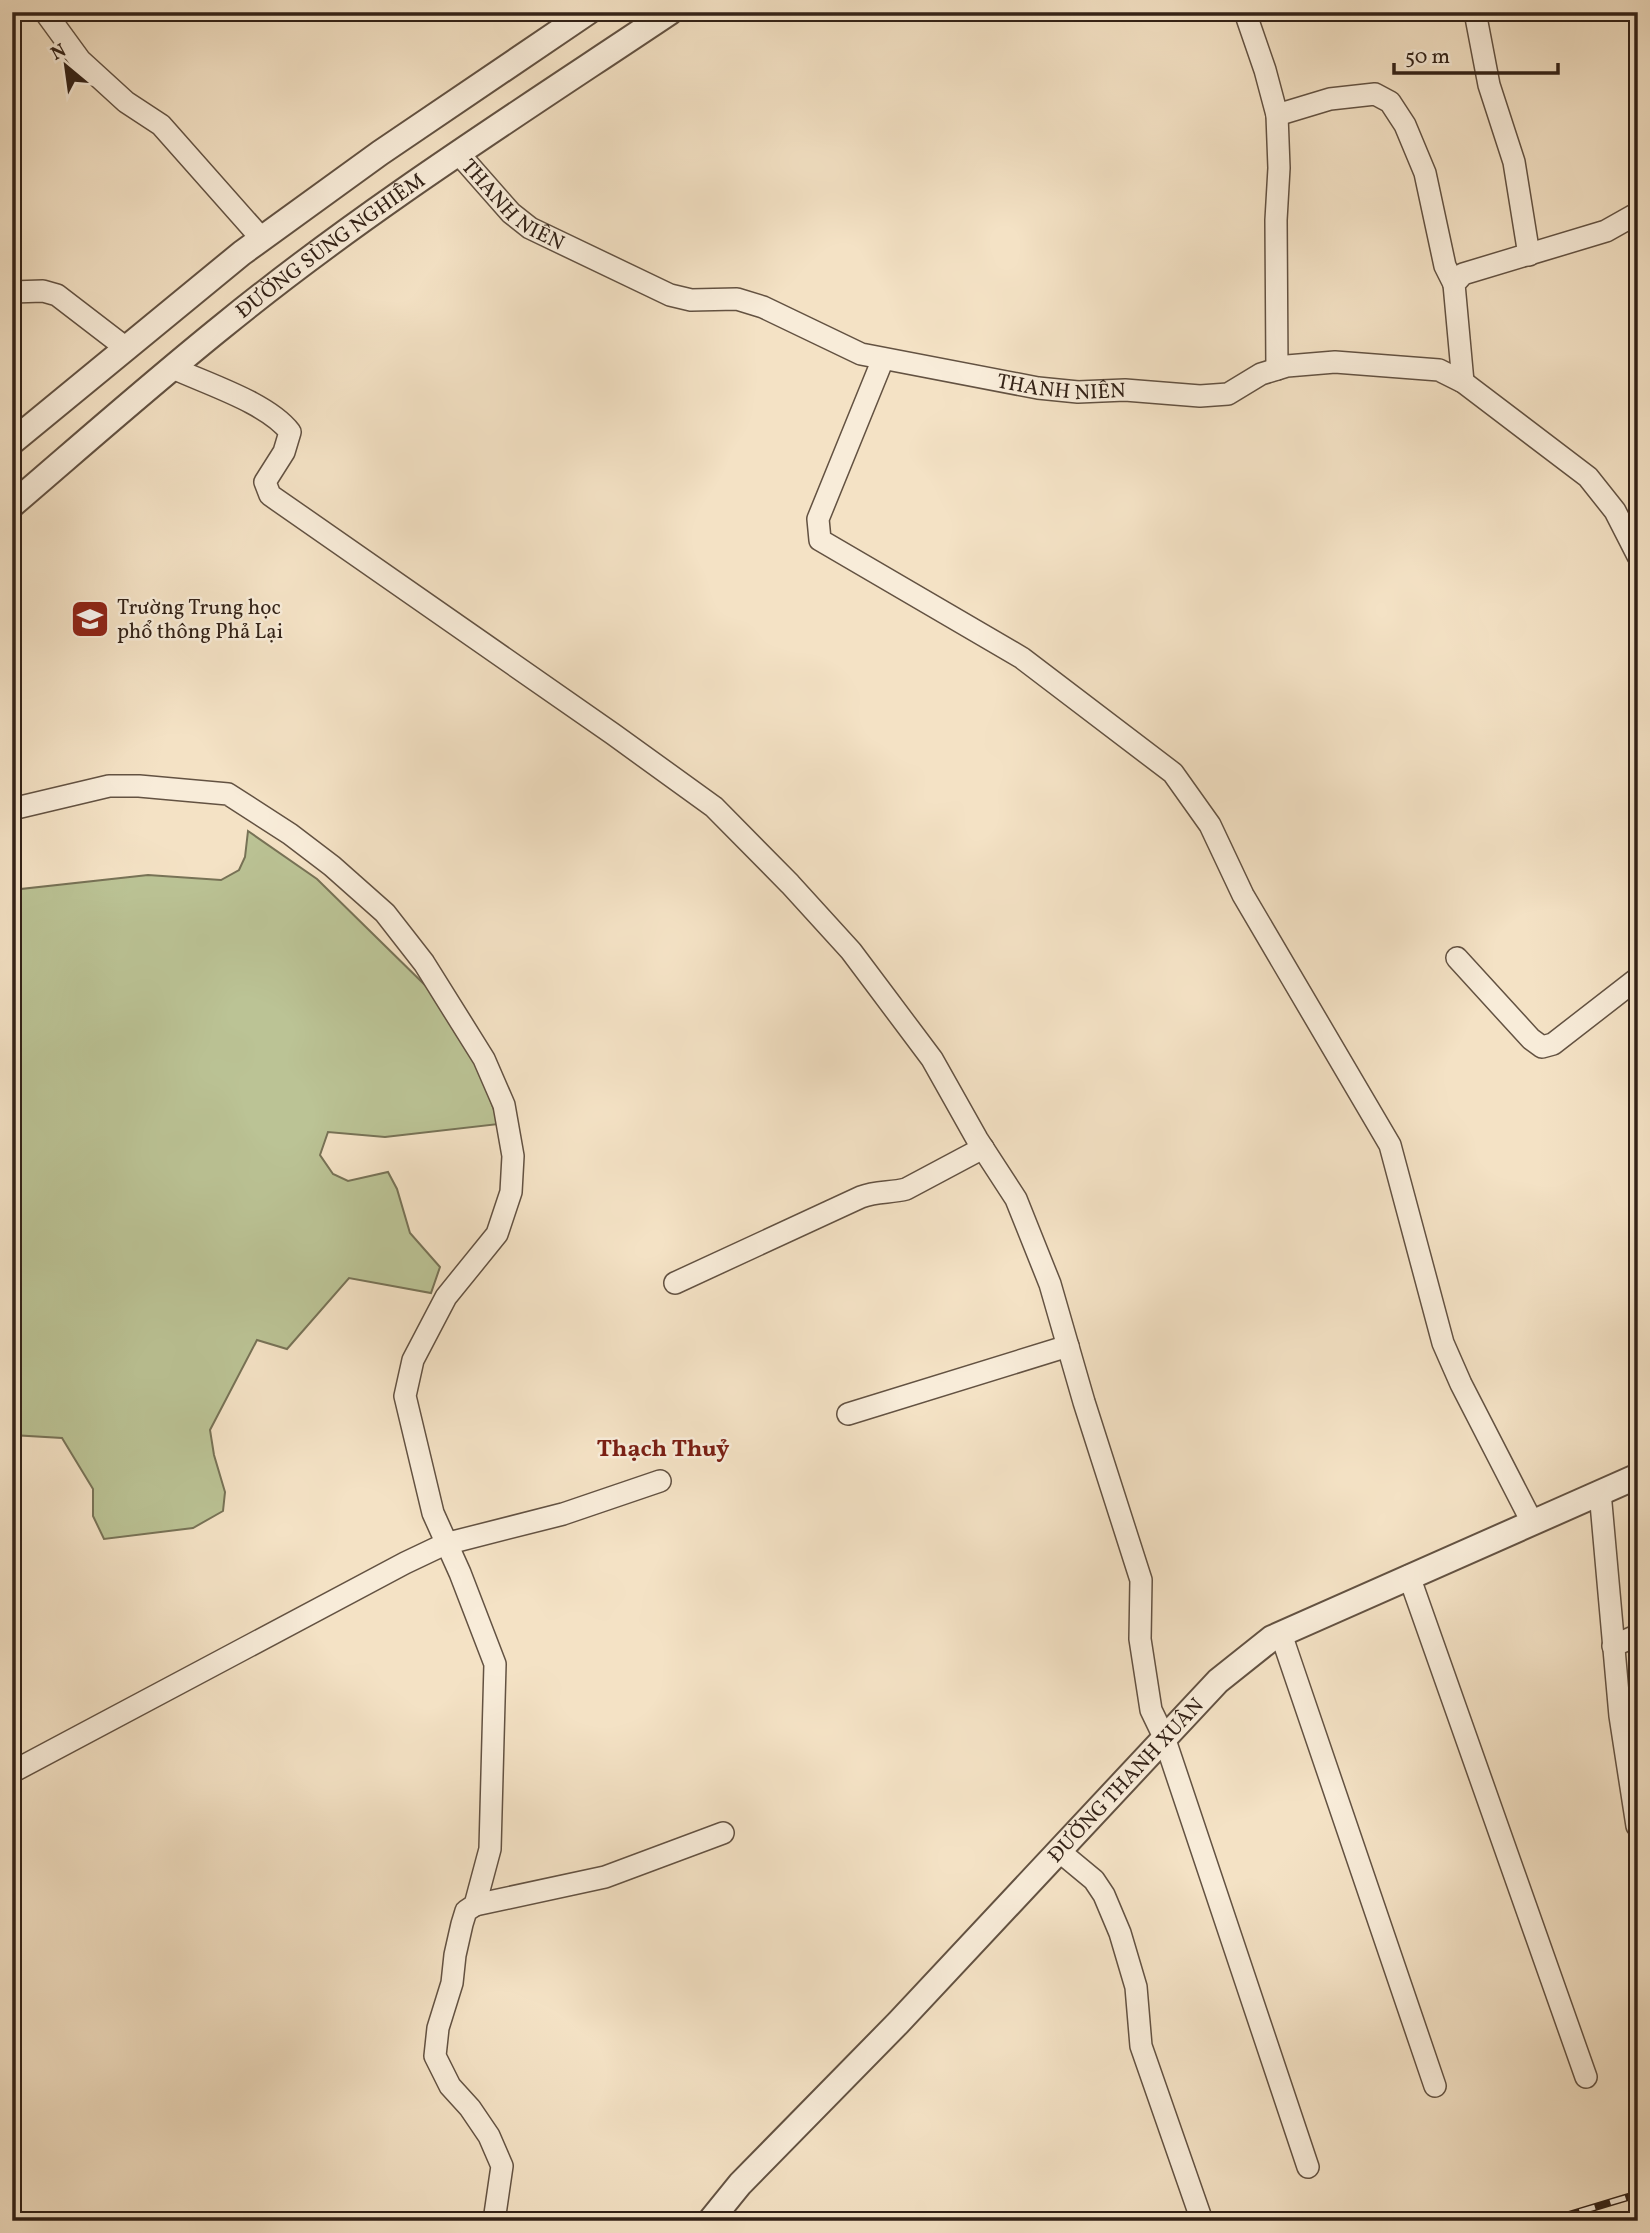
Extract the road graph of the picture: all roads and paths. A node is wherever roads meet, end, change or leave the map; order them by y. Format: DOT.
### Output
graph roads {
  1 [pos="45,12"];
  2 [pos="588,12"];
  3 [pos="670,12"];
  4 [pos="1245,12"];
  5 [pos="1475,12"];
  6 [pos="1277,115"];
  7 [pos="459,153"];
  8 [pos="1638,214"];
  9 [pos="262,239"];
  10 [pos="1529,254"];
  11 [pos="1454,284"];
  12 [pos="12,292"];
  13 [pos="126,348"];
  14 [pos="883,359"];
  15 [pos="173,368"];
  16 [pos="1277,369"];
  17 [pos="1463,382"];
  18 [pos="12,443"];
  19 [pos="12,505"];
  20 [pos="1638,556"];
  21 [pos="12,809"];
  22 [pos="1457,958"];
  23 [pos="1638,978"];
  24 [pos="983,1148"];
  25 [pos="675,1283"];
  26 [pos="1068,1346"];
  27 [pos="848,1414"];
  28 [pos="1638,1476"];
  29 [pos="660,1481"];
  30 [pos="1600,1492"];
  31 [pos="1532,1522"];
  32 [pos="445,1544"];
  33 [pos="1409,1576"];
  34 [pos="1280,1634"];
  35 [pos="1638,1635"];
  36 [pos="1613,1646"];
  37 [pos="1164,1737"];
  38 [pos="12,1772"];
  39 [pos="1637,1826"];
  40 [pos="723,1833"];
  41 [pos="1059,1850"];
  42 [pos="475,1905"];
  43 [pos="1586,2077"];
  44 [pos="1435,2086"];
  45 [pos="1308,2167"];
  46 [pos="494,2221"];
  47 [pos="710,2221"];
  48 [pos="1202,2221"];
  1 -- 9 [label="street"];
  2 -- 9 [label="street"];
  3 -- 7 [label="street, ĐƯỜNG SÙNG NGHIÊM"];
  4 -- 6 [label="street"];
  5 -- 10 [label="street"];
  6 -- 11 [label="street"];
  6 -- 16 [label="street"];
  7 -- 14 [label="street, THANH NIÊN"];
  7 -- 15 [label="street, ĐƯỜNG SÙNG NGHIÊM"];
  8 -- 10 [label="street"];
  9 -- 13 [label="street"];
  10 -- 11 [label="street"];
  11 -- 17 [label="street"];
  12 -- 13 [label="street"];
  13 -- 18 [label="street"];
  14 -- 16 [label="street, THANH NIÊN"];
  14 -- 31 [label="street"];
  15 -- 19 [label="street, ĐƯỜNG SÙNG NGHIÊM"];
  15 -- 24 [label="street"];
  16 -- 17 [label="street, THANH NIÊN"];
  17 -- 20 [label="street, THANH NIÊN"];
  21 -- 32 [label="street"];
  22 -- 23 [label="street"];
  24 -- 25 [label="street"];
  24 -- 26 [label="street"];
  26 -- 27 [label="street"];
  26 -- 37 [label="street"];
  28 -- 30 [label="street, ĐƯỜNG THANH XUÂN"];
  29 -- 32 [label="street"];
  30 -- 31 [label="street, ĐƯỜNG THANH XUÂN"];
  30 -- 36 [label="street"];
  31 -- 33 [label="street, ĐƯỜNG THANH XUÂN"];
  32 -- 38 [label="street"];
  32 -- 42 [label="street"];
  33 -- 34 [label="street, ĐƯỜNG THANH XUÂN"];
  33 -- 43 [label="street"];
  34 -- 37 [label="street, ĐƯỜNG THANH XUÂN"];
  34 -- 44 [label="street"];
  35 -- 36 [label="street"];
  36 -- 39 [label="street"];
  37 -- 41 [label="street, ĐƯỜNG THANH XUÂN"];
  37 -- 45 [label="street"];
  40 -- 42 [label="street"];
  41 -- 47 [label="street, ĐƯỜNG THANH XUÂN"];
  41 -- 48 [label="street"];
  42 -- 46 [label="street"];
}
